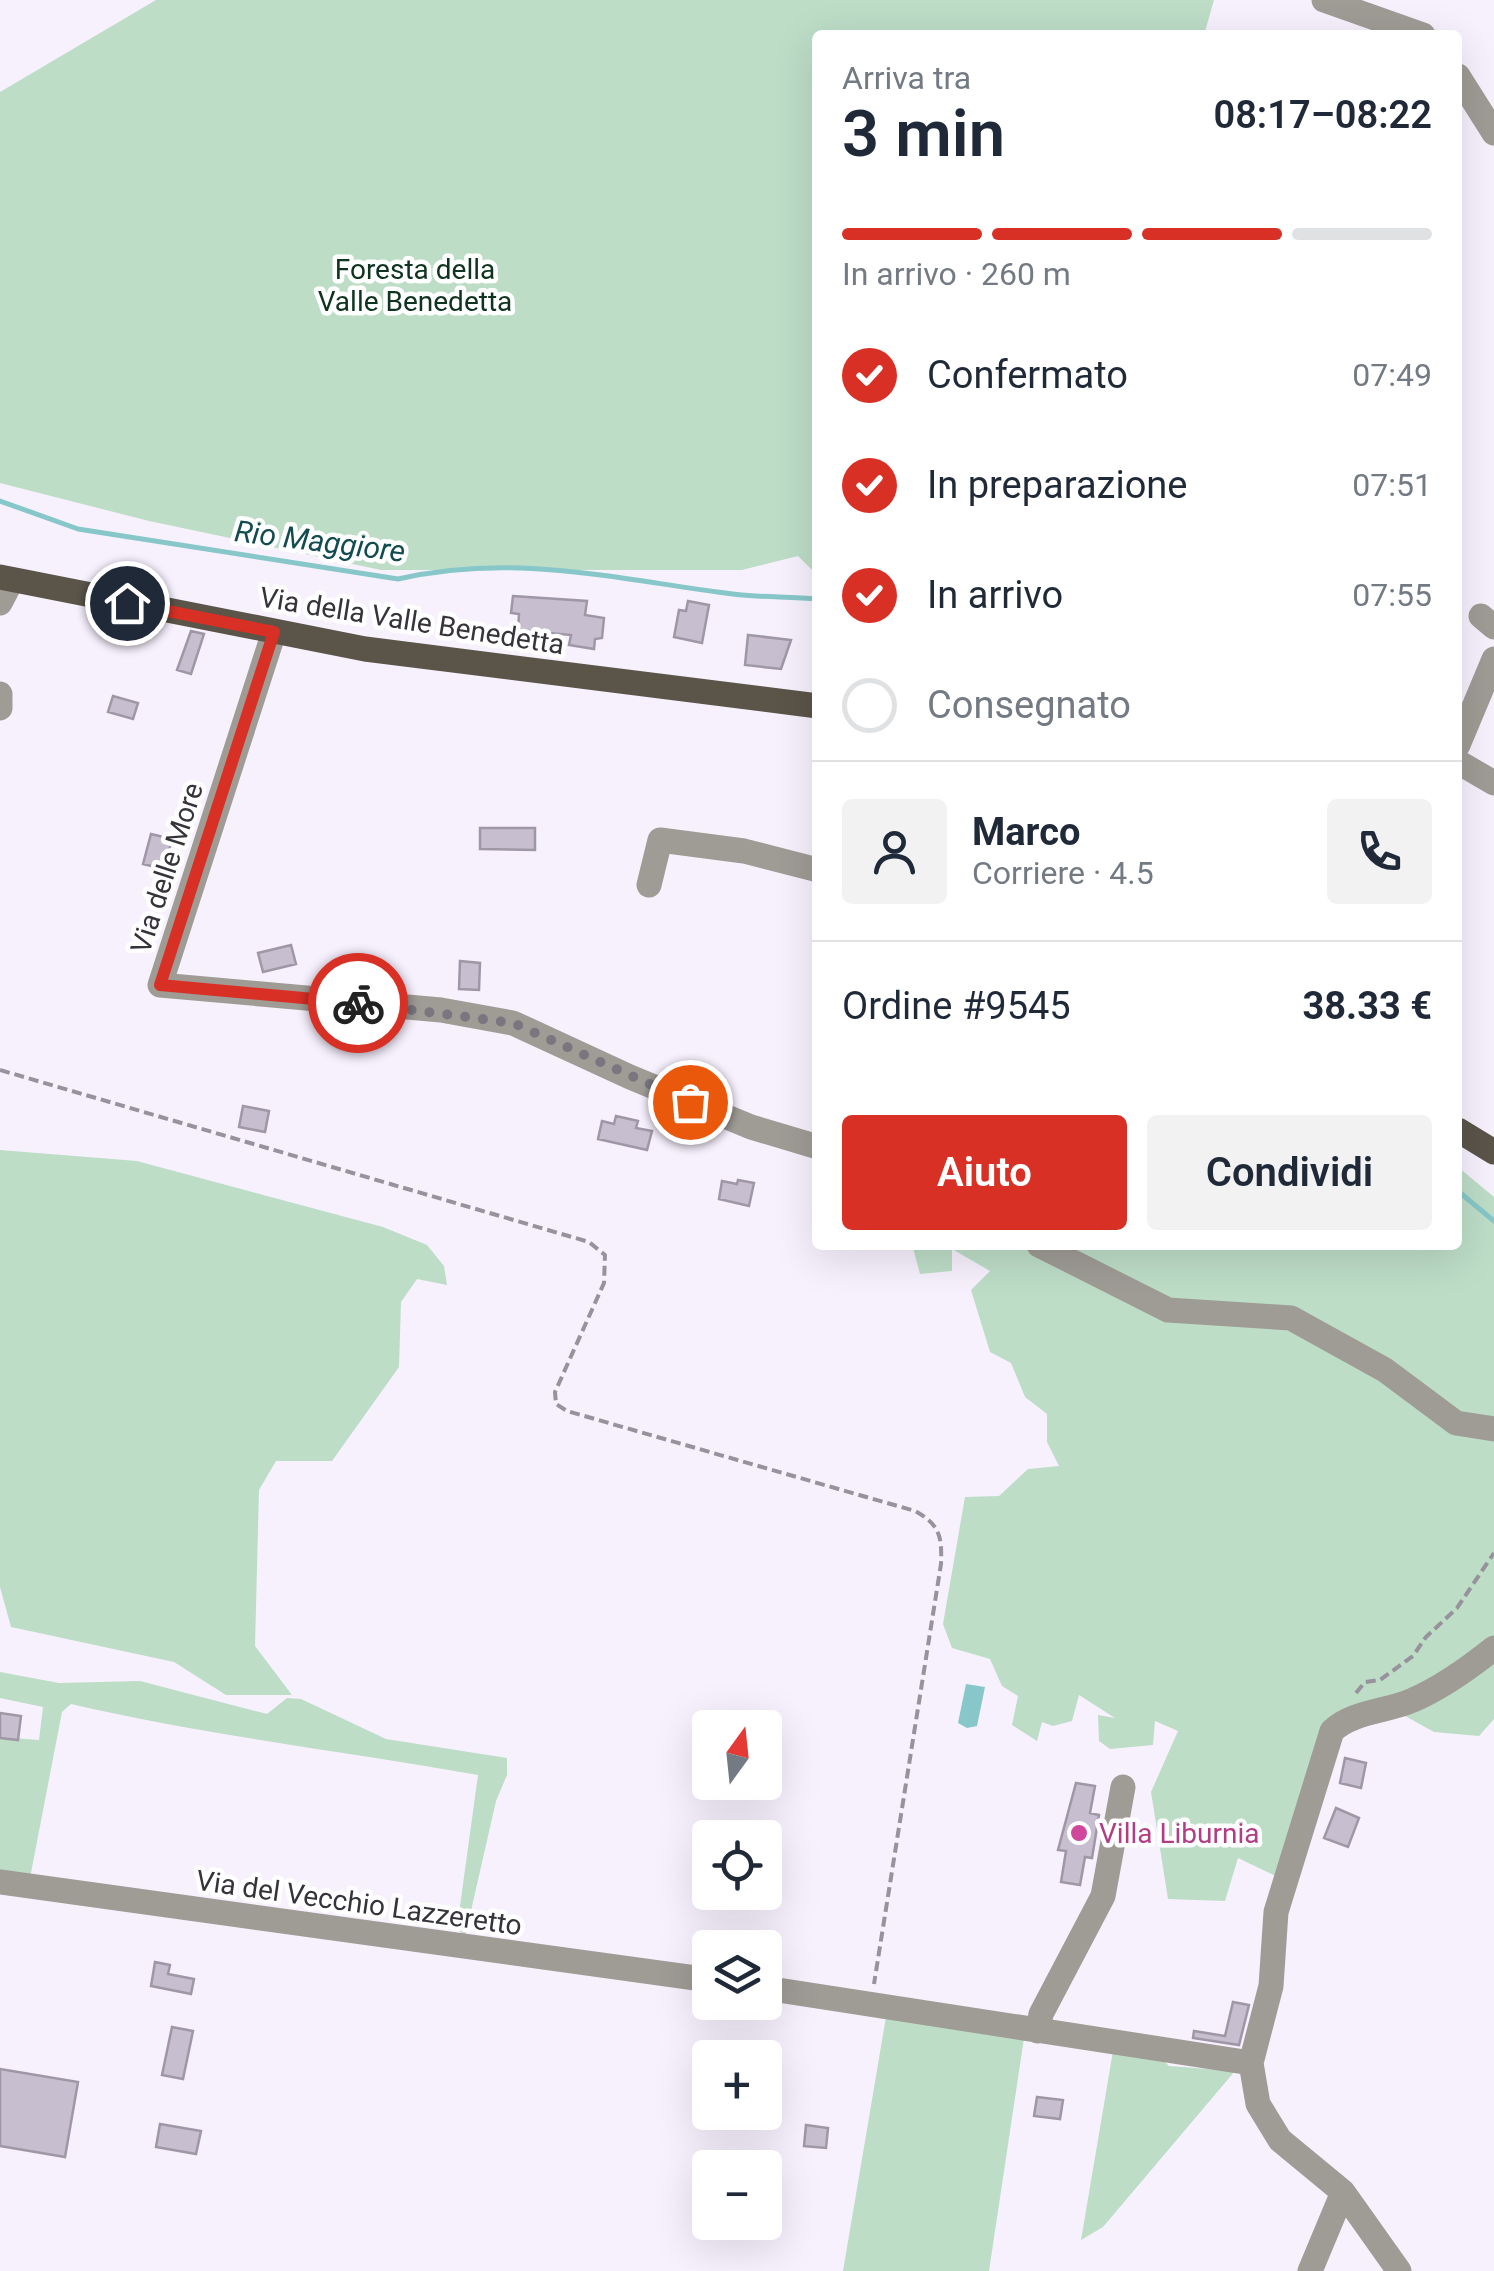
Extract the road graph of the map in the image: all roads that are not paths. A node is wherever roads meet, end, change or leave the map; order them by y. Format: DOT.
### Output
graph roads {
  1 [pos="1324,0"];
  2 [pos="1409,30"];
  3 [pos="1462,82"];
  4 [pos="1494,133"];
  5 [pos="4,587"];
  6 [pos="274,632"];
  7 [pos="1494,660"];
  8 [pos="0,694"];
  9 [pos="812,705"];
  10 [pos="0,708"];
  11 [pos="1462,736"];
  12 [pos="1462,764"];
  13 [pos="1494,783"];
  14 [pos="812,868"];
  15 [pos="650,886"];
  16 [pos="1462,1132"];
  17 [pos="812,1145"];
  18 [pos="1494,1152"];
  19 [pos="1049,1250"];
  20 [pos="1494,1429"];
  21 [pos="1494,1648"];
  22 [pos="1122,1787"];
  23 [pos="0,1882"];
  24 [pos="692,1978"];
  25 [pos="782,1991"];
  26 [pos="1054,2038"];
  27 [pos="1251,2064"];
  28 [pos="1343,2192"];
  29 [pos="1310,2271"];
  30 [pos="1399,2271"];
  1 -- 2 [label="street"];
  3 -- 4 [label="street"];
  5 -- 6 [label="main road, Via della Valle Benedetta"];
  6 -- 9 [label="main road, Via della Valle Benedetta"];
  6 -- 17 [label="street, Via delle More"];
  7 -- 11 [label="street"];
  8 -- 10 [label="street"];
  12 -- 13 [label="street"];
  14 -- 15 [label="street"];
  16 -- 18 [label="main road"];
  19 -- 20 [label="street"];
  21 -- 27 [label="street"];
  22 -- 26 [label="street"];
  23 -- 24 [label="street, Via del Vecchio Lazzeretto"];
  25 -- 26 [label="street"];
  26 -- 27 [label="street"];
  27 -- 28 [label="street"];
  28 -- 29 [label="street"];
  28 -- 30 [label="street"];
}
